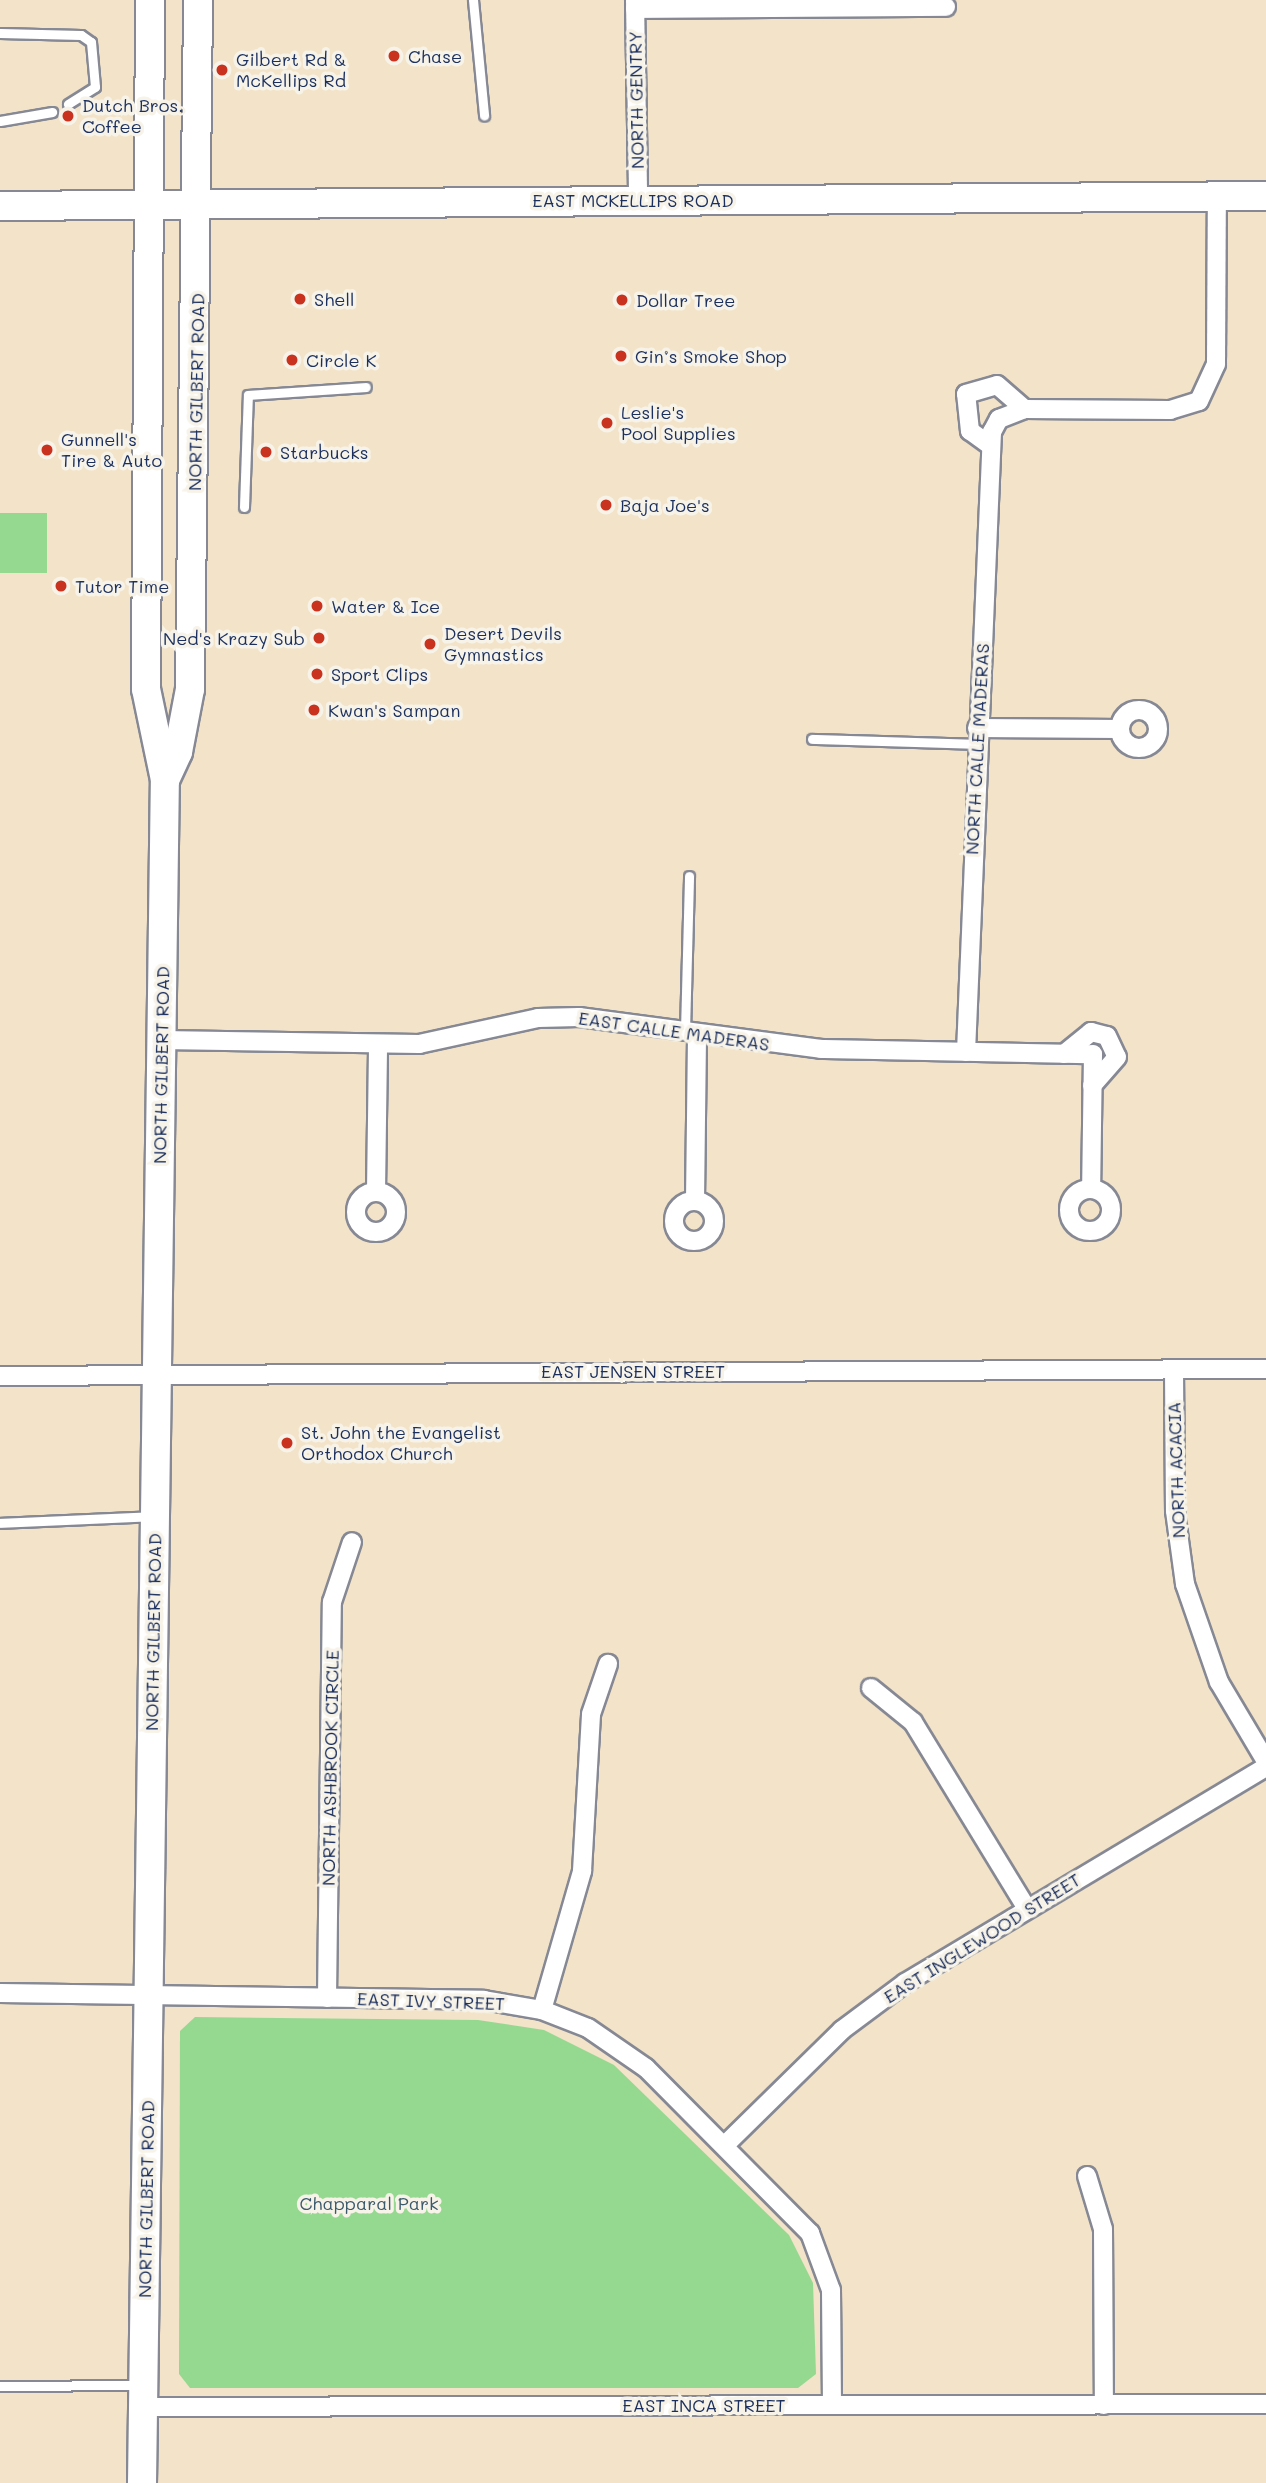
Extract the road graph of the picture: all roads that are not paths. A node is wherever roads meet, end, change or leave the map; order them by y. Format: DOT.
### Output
graph roads {
  1 [pos="150,0"];
  2 [pos="198,0"];
  3 [pos="474,0"];
  4 [pos="635,5"];
  5 [pos="946,8"];
  6 [pos="0,33"];
  7 [pos="68,104"];
  8 [pos="52,112"];
  9 [pos="484,115"];
  10 [pos="0,121"];
  11 [pos="1266,196"];
  12 [pos="1217,197"];
  13 [pos="638,200"];
  14 [pos="198,202"];
  15 [pos="146,203"];
  16 [pos="0,206"];
  17 [pos="366,387"];
  18 [pos="1025,409"];
  19 [pos="991,446"];
  20 [pos="244,507"];
  21 [pos="1120,729"];
  22 [pos="976,736"];
  23 [pos="812,739"];
  24 [pos="165,780"];
  25 [pos="689,876"];
  26 [pos="691,1032"];
  27 [pos="161,1040"];
  28 [pos="378,1044"];
  29 [pos="966,1052"];
  30 [pos="1091,1189"];
  31 [pos="376,1192"];
  32 [pos="695,1201"];
  33 [pos="1174,1369"];
  34 [pos="1266,1369"];
  35 [pos="157,1373"];
  36 [pos="0,1376"];
  37 [pos="155,1516"];
  38 [pos="0,1523"];
  39 [pos="352,1542"];
  40 [pos="608,1664"];
  41 [pos="871,1688"];
  42 [pos="1266,1761"];
  43 [pos="1266,1766"];
  44 [pos="1027,1909"];
  45 [pos="0,1993"];
  46 [pos="149,1995"];
  47 [pos="327,1998"];
  48 [pos="542,2010"];
  49 [pos="725,2145"];
  50 [pos="1087,2176"];
  51 [pos="0,2386"];
  52 [pos="143,2396"];
  53 [pos="1266,2404"];
  54 [pos="832,2405"];
  55 [pos="1104,2405"];
  56 [pos="142,2483"];
  1 -- 15 [label="main road, NORTH GILBERT ROAD"];
  2 -- 14 [label="main road, NORTH GILBERT ROAD"];
  3 -- 9 [label="lane"];
  4 -- 5 [label="street"];
  4 -- 13 [label="street, NORTH GENTRY"];
  6 -- 7 [label="lane"];
  8 -- 10 [label="lane"];
  11 -- 12 [label="main road, EAST MCKELLIPS ROAD"];
  12 -- 13 [label="main road, EAST MCKELLIPS ROAD"];
  12 -- 18 [label="street"];
  13 -- 14 [label="main road, EAST MCKELLIPS ROAD"];
  14 -- 15 [label="main road, EAST MCKELLIPS ROAD"];
  14 -- 24 [label="main road, NORTH GILBERT ROAD"];
  15 -- 16 [label="main road, EAST MCKELLIPS ROAD"];
  15 -- 24 [label="main road, NORTH GILBERT ROAD"];
  17 -- 20 [label="lane"];
  18 -- 19 [label="street, NORTH CALLE MADERAS"];
  18 -- 19 [label="street"];
  19 -- 22 [label="street, NORTH CALLE MADERAS"];
  21 -- 22 [label="street"];
  22 -- 23 [label="lane"];
  22 -- 29 [label="street, NORTH CALLE MADERAS"];
  24 -- 27 [label="main road, NORTH GILBERT ROAD"];
  25 -- 26 [label="lane"];
  26 -- 28 [label="street, EAST CALLE MADERAS"];
  26 -- 29 [label="street, EAST CALLE MADERAS"];
  26 -- 32 [label="street"];
  27 -- 28 [label="street, EAST CALLE MADERAS"];
  27 -- 35 [label="main road, NORTH GILBERT ROAD"];
  28 -- 31 [label="street"];
  29 -- 30 [label="street, EAST CALLE MADERAS"];
  33 -- 34 [label="street, EAST JENSEN STREET"];
  33 -- 35 [label="street, EAST JENSEN STREET"];
  33 -- 42 [label="street, NORTH ACACIA"];
  35 -- 36 [label="street, EAST JENSEN STREET"];
  35 -- 37 [label="main road, NORTH GILBERT ROAD"];
  37 -- 38 [label="lane"];
  37 -- 46 [label="main road, NORTH GILBERT ROAD"];
  39 -- 47 [label="street, NORTH ASHBROOK CIRCLE"];
  40 -- 48 [label="street"];
  41 -- 44 [label="street"];
  43 -- 44 [label="street, EAST INGLEWOOD STREET"];
  44 -- 49 [label="street, EAST INGLEWOOD STREET"];
  45 -- 46 [label="street, EAST IVY STREET"];
  46 -- 47 [label="street, EAST IVY STREET"];
  46 -- 52 [label="main road, NORTH GILBERT ROAD"];
  47 -- 48 [label="street, EAST IVY STREET"];
  48 -- 49 [label="street, EAST IVY STREET"];
  49 -- 54 [label="street, EAST IVY STREET"];
  50 -- 55 [label="street"];
  51 -- 52 [label="lane"];
  52 -- 54 [label="street, EAST INCA STREET"];
  52 -- 56 [label="main road, NORTH GILBERT ROAD"];
  53 -- 55 [label="street, EAST INCA STREET"];
  54 -- 55 [label="street, EAST INCA STREET"];
}
